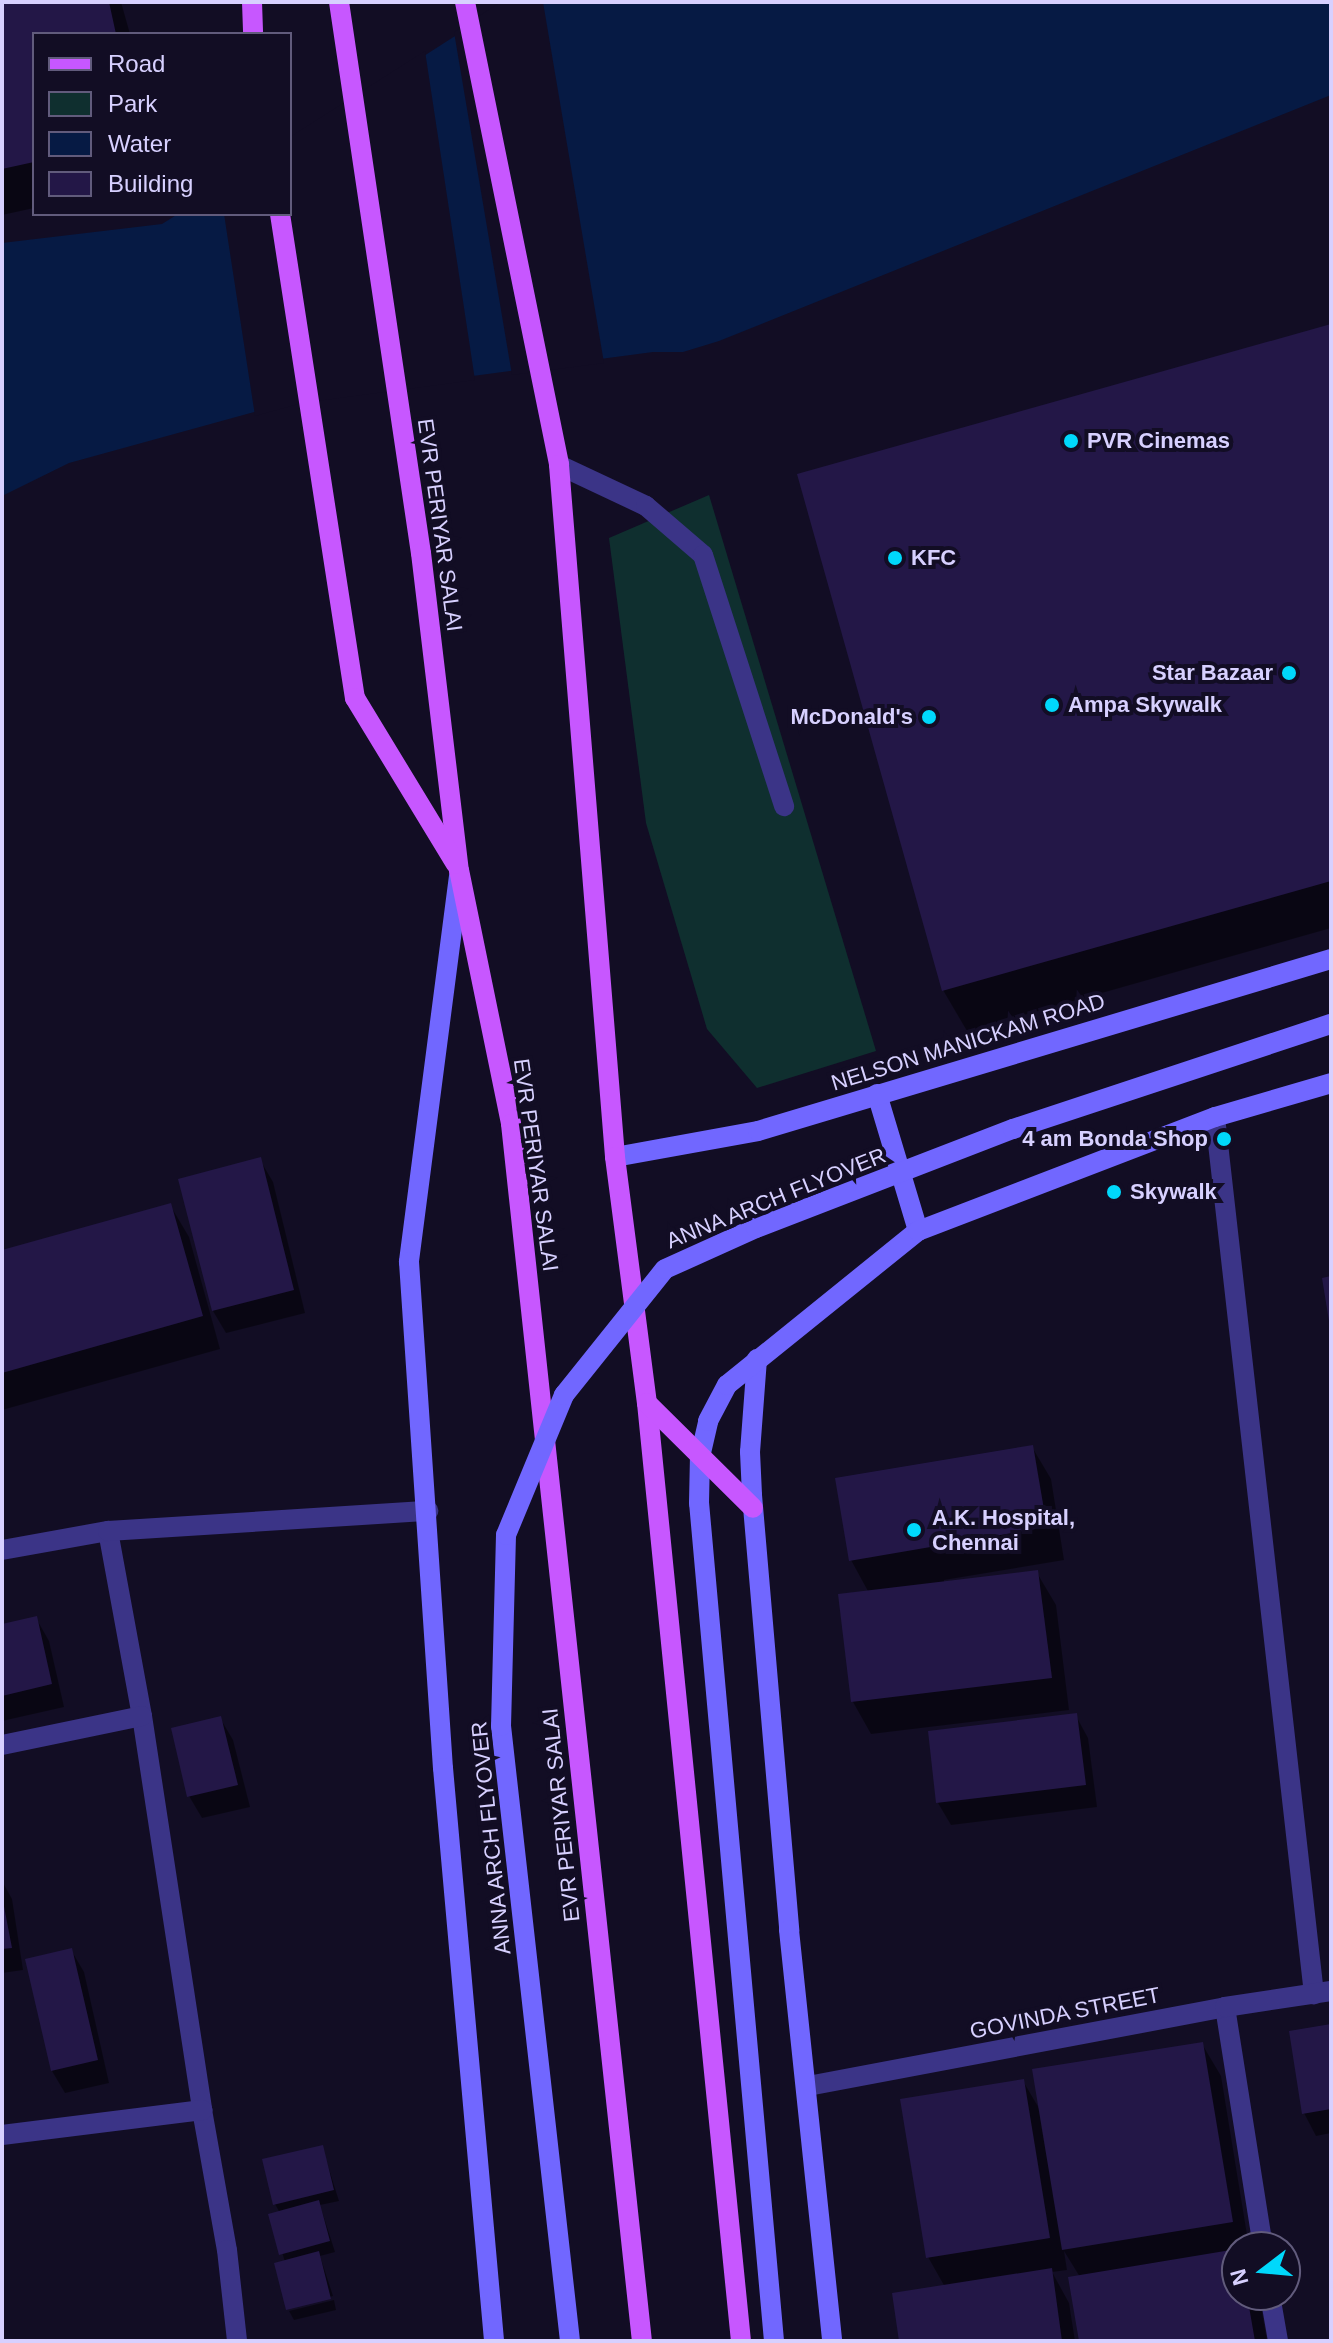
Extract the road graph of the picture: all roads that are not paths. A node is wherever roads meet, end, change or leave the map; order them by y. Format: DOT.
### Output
graph roads {
  1 [pos="252,2"];
  2 [pos="466,5"];
  3 [pos="341,10"];
  4 [pos="253,32"];
  5 [pos="280,216"];
  6 [pos="559,465"];
  7 [pos="784,806"];
  8 [pos="459,870"];
  9 [pos="1331,959"];
  10 [pos="1331,1024"];
  11 [pos="1331,1083"];
  12 [pos="877,1094"];
  13 [pos="1215,1117"];
  14 [pos="615,1157"];
  15 [pos="918,1231"];
  16 [pos="757,1359"];
  17 [pos="647,1403"];
  18 [pos="700,1457"];
  19 [pos="753,1508"];
  20 [pos="428,1511"];
  21 [pos="108,1531"];
  22 [pos="2,1550"];
  23 [pos="142,1716"];
  24 [pos="2,1745"];
  25 [pos="1322,1992"];
  26 [pos="1225,2007"];
  27 [pos="808,2086"];
  28 [pos="202,2110"];
  29 [pos="2,2135"];
  30 [pos="1260,2231"];
  31 [pos="1273,2311"];
  32 [pos="237,2341"];
  33 [pos="494,2341"];
  34 [pos="570,2341"];
  35 [pos="642,2341"];
  36 [pos="741,2341"];
  37 [pos="774,2341"];
  38 [pos="832,2341"];
  39 [pos="1278,2341"];
  1 -- 4 [label="main road"];
  2 -- 6 [label="main road"];
  3 -- 8 [label="main road, EVR PERIYAR SALAI"];
  5 -- 8 [label="main road"];
  6 -- 7 [label="street"];
  6 -- 14 [label="main road"];
  8 -- 20 [label="main road"];
  8 -- 35 [label="main road, EVR PERIYAR SALAI"];
  9 -- 12 [label="main road, NELSON MANICKAM ROAD"];
  10 -- 34 [label="main road, ANNA ARCH FLYOVER, bridge"];
  11 -- 13 [label="main road"];
  12 -- 14 [label="main road, NELSON MANICKAM ROAD"];
  12 -- 15 [label="main road"];
  13 -- 15 [label="main road"];
  13 -- 25 [label="street"];
  14 -- 17 [label="main road"];
  15 -- 16 [label="main road"];
  16 -- 18 [label="main road"];
  16 -- 19 [label="main road"];
  17 -- 18 [label="main road"];
  17 -- 36 [label="main road"];
  18 -- 19 [label="main road"];
  18 -- 37 [label="main road"];
  19 -- 27 [label="main road"];
  20 -- 21 [label="street"];
  20 -- 33 [label="main road"];
  21 -- 22 [label="street"];
  21 -- 23 [label="street"];
  23 -- 24 [label="street"];
  23 -- 28 [label="street"];
  25 -- 26 [label="street, GOVINDA STREET"];
  26 -- 27 [label="street, GOVINDA STREET"];
  26 -- 30 [label="street"];
  27 -- 38 [label="main road"];
  28 -- 29 [label="street"];
  28 -- 32 [label="street"];
  31 -- 39 [label="street"];
}
